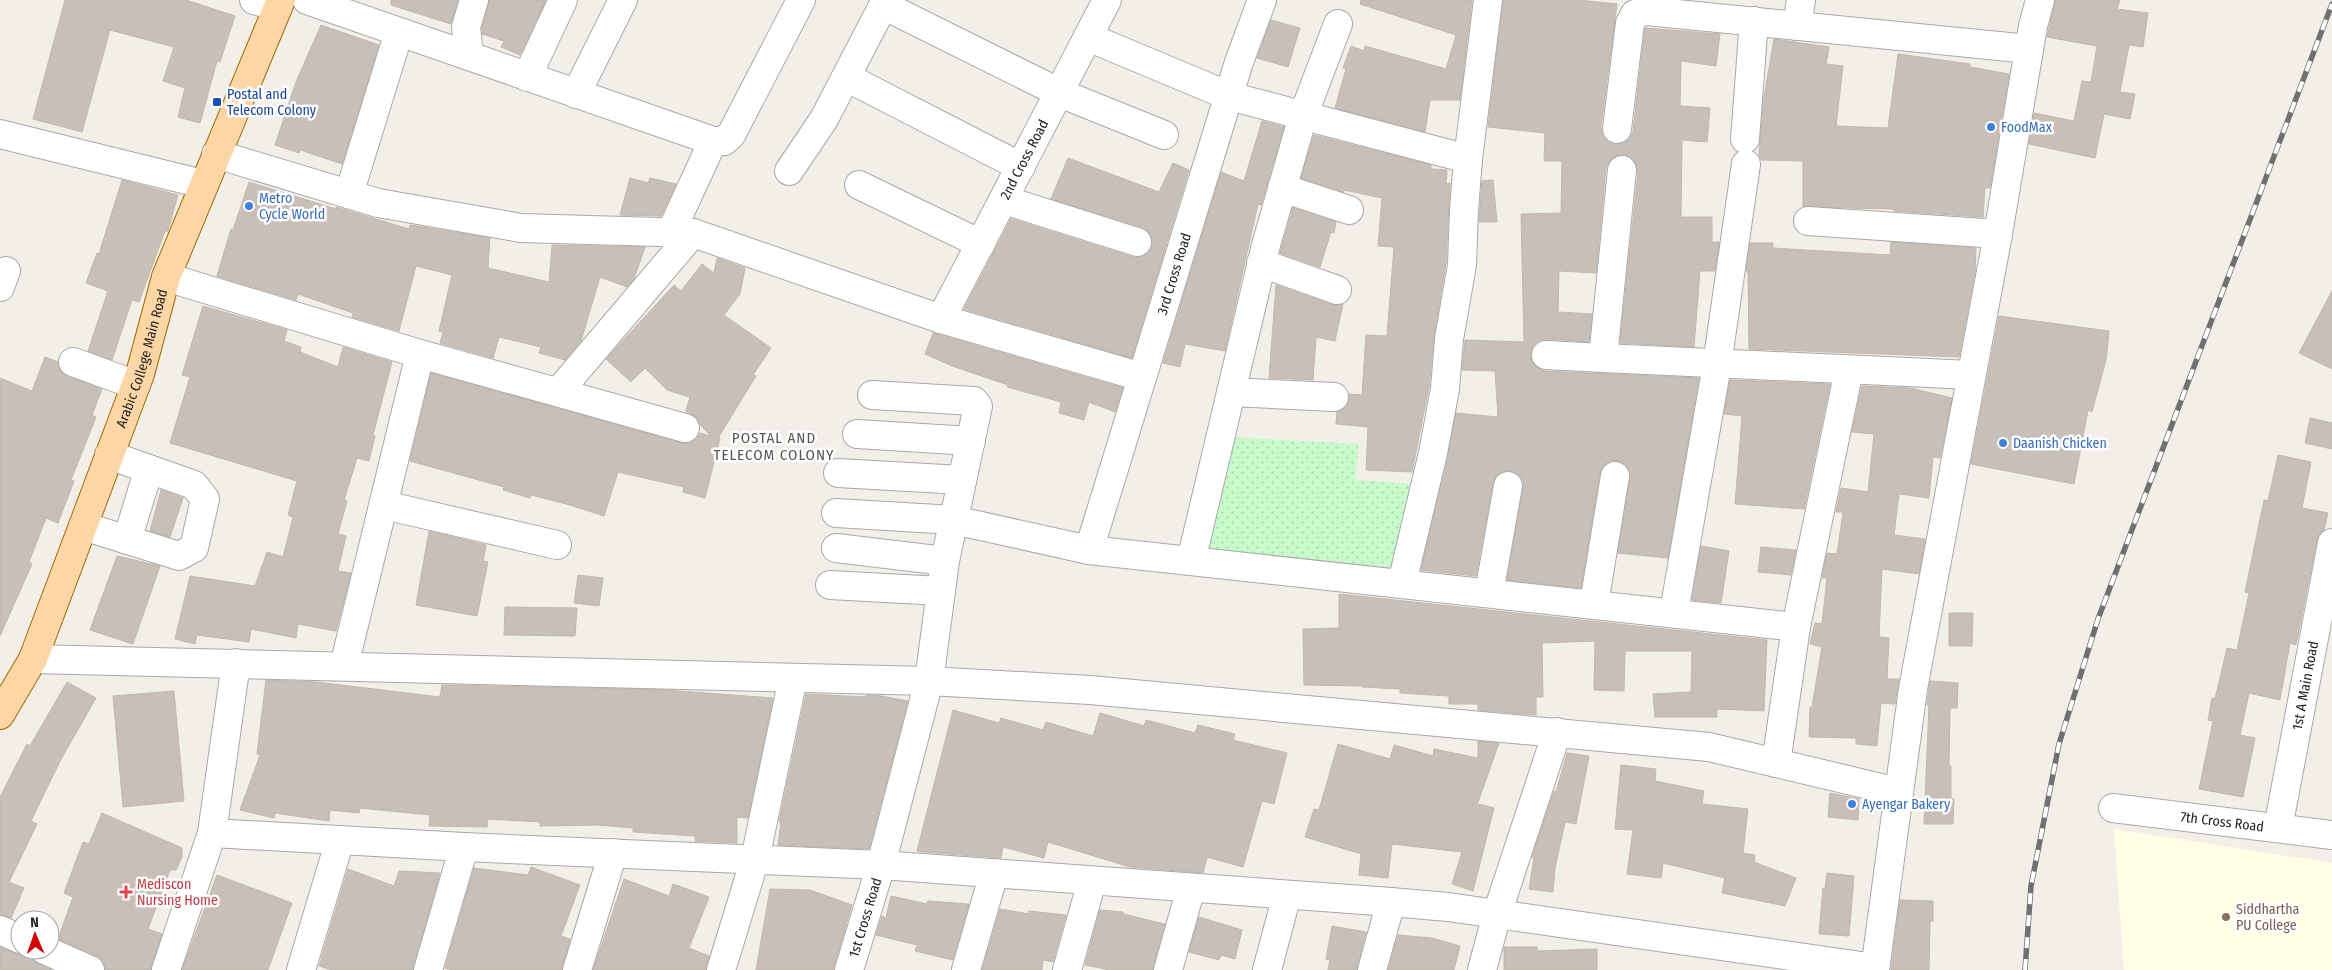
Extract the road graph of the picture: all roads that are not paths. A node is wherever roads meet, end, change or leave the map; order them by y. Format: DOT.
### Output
graph roads {
  1 [pos="307,0"];
  2 [pos="474,0"];
  3 [pos="563,0"];
  4 [pos="623,0"];
  5 [pos="800,0"];
  6 [pos="1107,0"];
  7 [pos="1262,0"];
  8 [pos="1488,0"];
  9 [pos="2040,0"];
  10 [pos="271,2"];
  11 [pos="884,2"];
  12 [pos="1698,8"];
  13 [pos="1799,13"];
  14 [pos="1754,21"];
  15 [pos="1338,24"];
  16 [pos="399,32"];
  17 [pos="1088,37"];
  18 [pos="2030,48"];
  19 [pos="470,56"];
  20 [pos="527,77"];
  21 [pos="846,77"];
  22 [pos="1060,93"];
  23 [pos="576,94"];
  24 [pos="1229,96"];
  25 [pos="1303,116"];
  26 [pos="1617,129"];
  27 [pos="0,134"];
  28 [pos="1164,134"];
  29 [pos="713,141"];
  30 [pos="216,154"];
  31 [pos="1468,159"];
  32 [pos="1021,166"];
  33 [pos="1622,170"];
  34 [pos="789,171"];
  35 [pos="203,184"];
  36 [pos="859,185"];
  37 [pos="1282,188"];
  38 [pos="349,194"];
  39 [pos="1004,200"];
  40 [pos="1348,210"];
  41 [pos="1808,220"];
  42 [pos="682,233"];
  43 [pos="1998,234"];
  44 [pos="1137,242"];
  45 [pos="981,244"];
  46 [pos="1261,263"];
  47 [pos="166,277"];
  48 [pos="1337,290"];
  49 [pos="941,319"];
  50 [pos="420,354"];
  51 [pos="1546,355"];
  52 [pos="1602,358"];
  53 [pos="73,362"];
  54 [pos="1716,365"];
  55 [pos="1849,370"];
  56 [pos="1971,375"];
  57 [pos="1142,377"];
  58 [pos="136,385"];
  59 [pos="559,391"];
  60 [pos="1231,392"];
  61 [pos="872,395"];
  62 [pos="1334,397"];
  63 [pos="685,428"];
  64 [pos="857,434"];
  65 [pos="971,441"];
  66 [pos="110,455"];
  67 [pos="149,469"];
  68 [pos="838,473"];
  69 [pos="1615,476"];
  70 [pos="962,480"];
  71 [pos="1508,486"];
  72 [pos="384,506"];
  73 [pos="836,513"];
  74 [pos="954,520"];
  75 [pos="83,526"];
  76 [pos="127,540"];
  77 [pos="2332,543"];
  78 [pos="557,545"];
  79 [pos="836,548"];
  80 [pos="1089,550"];
  81 [pos="1190,560"];
  82 [pos="945,561"];
  83 [pos="1402,583"];
  84 [pos="830,585"];
  85 [pos="942,591"];
  86 [pos="1489,593"];
  87 [pos="1594,604"];
  88 [pos="1674,612"];
  89 [pos="1796,627"];
  90 [pos="33,658"];
  91 [pos="236,663"];
  92 [pos="344,666"];
  93 [pos="793,678"];
  94 [pos="929,681"];
  95 [pos="0,715"];
  96 [pos="1557,732"];
  97 [pos="1776,763"];
  98 [pos="1898,792"];
  99 [pos="2113,808"];
  100 [pos="2278,828"];
  101 [pos="212,833"];
  102 [pos="2332,835"];
  103 [pos="340,840"];
  104 [pos="464,847"];
  105 [pos="613,853"];
  106 [pos="754,859"];
  107 [pos="881,865"];
  108 [pos="994,873"];
  109 [pos="1092,881"];
  110 [pos="1191,888"];
  111 [pos="1287,895"];
  112 [pos="1391,902"];
  113 [pos="1497,914"];
  114 [pos="60,956"];
  115 [pos="1875,969"];
  116 [pos="90,970"];
  117 [pos="166,970"];
  118 [pos="301,970"];
  119 [pos="428,970"];
  120 [pos="576,970"];
  121 [pos="720,970"];
  122 [pos="849,970"];
  123 [pos="966,970"];
  124 [pos="1067,970"];
  125 [pos="1168,970"];
  126 [pos="1267,970"];
  127 [pos="1372,970"];
  128 [pos="1482,970"];
  1 -- 16 [label="street"];
  2 -- 19 [label="street"];
  3 -- 20 [label="street"];
  4 -- 23 [label="street"];
  5 -- 29 [label="street"];
  6 -- 17 [label="street, 2nd Cross Road"];
  7 -- 24 [label="street, 3rd Cross Road"];
  8 -- 31 [label="street"];
  9 -- 18 [label="street"];
  10 -- 30 [label="main road, Arabic College Main Road"];
  11 -- 21 [label="street"];
  11 -- 22 [label="street"];
  12 -- 14 [label="street"];
  12 -- 26 [label="street"];
  13 -- 14 [label="street"];
  13 -- 18 [label="street"];
  14 -- 54 [label="street"];
  15 -- 25 [label="street"];
  16 -- 19 [label="street"];
  16 -- 38 [label="street"];
  17 -- 22 [label="street, 2nd Cross Road"];
  17 -- 24 [label="street"];
  18 -- 43 [label="street"];
  19 -- 20 [label="street"];
  20 -- 23 [label="street"];
  21 -- 32 [label="street"];
  21 -- 34 [label="street"];
  22 -- 28 [label="street"];
  22 -- 32 [label="street, 2nd Cross Road"];
  23 -- 29 [label="street"];
  24 -- 25 [label="street"];
  24 -- 57 [label="street, 3rd Cross Road"];
  25 -- 31 [label="street"];
  25 -- 37 [label="street"];
  27 -- 35 [label="street"];
  29 -- 42 [label="street"];
  30 -- 35 [label="main road, Arabic College Main Road"];
  30 -- 38 [label="street"];
  31 -- 83 [label="street"];
  32 -- 39 [label="street, 2nd Cross Road"];
  33 -- 52 [label="street"];
  35 -- 47 [label="main road, Arabic College Main Road"];
  36 -- 45 [label="street"];
  37 -- 40 [label="street"];
  37 -- 46 [label="street"];
  38 -- 42 [label="street"];
  39 -- 44 [label="street"];
  39 -- 45 [label="street, 2nd Cross Road"];
  41 -- 43 [label="street"];
  42 -- 49 [label="street"];
  42 -- 59 [label="street"];
  43 -- 56 [label="street"];
  45 -- 49 [label="street, 2nd Cross Road"];
  46 -- 48 [label="street"];
  46 -- 60 [label="street"];
  47 -- 50 [label="street"];
  47 -- 58 [label="main road, Arabic College Main Road"];
  49 -- 57 [label="street"];
  50 -- 59 [label="street"];
  50 -- 72 [label="street"];
  51 -- 52 [label="street"];
  52 -- 54 [label="street"];
  53 -- 58 [label="street"];
  54 -- 55 [label="street"];
  54 -- 88 [label="street"];
  55 -- 56 [label="street"];
  55 -- 89 [label="street"];
  56 -- 98 [label="street"];
  57 -- 80 [label="street, 3rd Cross Road"];
  58 -- 66 [label="main road, Arabic College Main Road"];
  59 -- 63 [label="street"];
  60 -- 62 [label="street"];
  60 -- 81 [label="street"];
  61 -- 65 [label="street, 1st Cross Road"];
  64 -- 65 [label="street"];
  65 -- 70 [label="street, 1st Cross Road"];
  66 -- 67 [label="street"];
  66 -- 75 [label="main road, Arabic College Main Road"];
  67 -- 76 [label="street"];
  67 -- 76 [label="street"];
  68 -- 70 [label="street"];
  69 -- 87 [label="street"];
  70 -- 74 [label="street, 1st Cross Road"];
  71 -- 86 [label="street"];
  72 -- 78 [label="street"];
  72 -- 92 [label="street"];
  73 -- 74 [label="street"];
  74 -- 80 [label="street"];
  74 -- 82 [label="street, 1st Cross Road"];
  75 -- 76 [label="street"];
  75 -- 90 [label="main road, Arabic College Main Road"];
  77 -- 100 [label="street, 1st A Main Road"];
  79 -- 82 [label="street"];
  80 -- 81 [label="street"];
  81 -- 83 [label="street"];
  82 -- 85 [label="street, 1st Cross Road"];
  83 -- 86 [label="street"];
  84 -- 85 [label="street"];
  85 -- 94 [label="street, 1st Cross Road"];
  86 -- 87 [label="street"];
  87 -- 88 [label="street"];
  88 -- 89 [label="street"];
  89 -- 97 [label="street"];
  90 -- 91 [label="street"];
  90 -- 95 [label="main road, Arabic College Main Road"];
  91 -- 92 [label="street"];
  91 -- 101 [label="street"];
  92 -- 93 [label="street"];
  93 -- 94 [label="street"];
  93 -- 106 [label="street"];
  94 -- 96 [label="street"];
  94 -- 107 [label="street, 1st Cross Road"];
  96 -- 97 [label="street"];
  96 -- 113 [label="street"];
  97 -- 98 [label="street"];
  98 -- 115 [label="street"];
  99 -- 100 [label="street, 7th Cross Road"];
  100 -- 102 [label="street, 7th Cross Road"];
  101 -- 103 [label="street"];
  101 -- 117 [label="street"];
  103 -- 104 [label="street"];
  103 -- 118 [label="street"];
  104 -- 105 [label="street"];
  104 -- 119 [label="street"];
  105 -- 106 [label="street"];
  105 -- 120 [label="street"];
  106 -- 107 [label="street"];
  106 -- 121 [label="street"];
  107 -- 108 [label="street"];
  107 -- 122 [label="street, 1st Cross Road"];
  108 -- 109 [label="street"];
  108 -- 123 [label="street"];
  109 -- 110 [label="street"];
  109 -- 124 [label="street"];
  110 -- 111 [label="street"];
  110 -- 125 [label="street"];
  111 -- 112 [label="street"];
  111 -- 126 [label="street"];
  112 -- 113 [label="street"];
  112 -- 127 [label="street"];
  113 -- 115 [label="street"];
  113 -- 128 [label="street"];
  114 -- 116 [label="street"];
}
